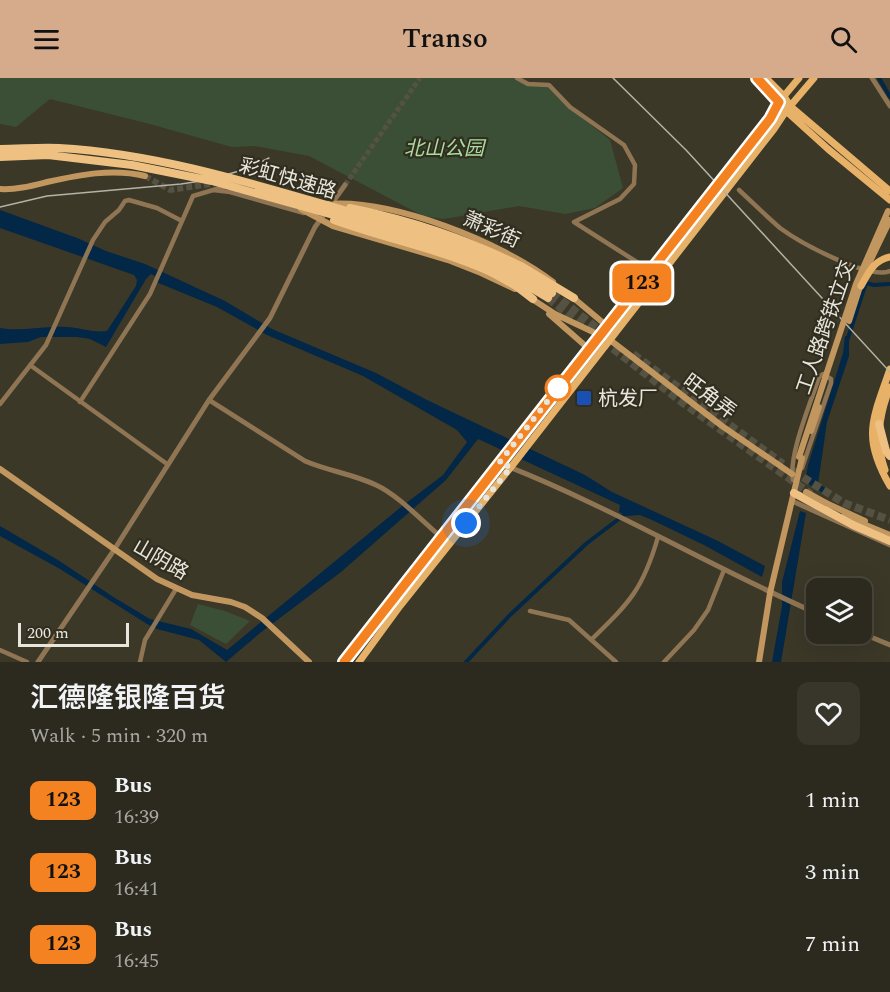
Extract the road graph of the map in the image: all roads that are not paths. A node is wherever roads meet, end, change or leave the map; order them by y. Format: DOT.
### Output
graph roads {
  1 [pos="517,78"];
  2 [pos="758,78"];
  3 [pos="766,78"];
  4 [pos="799,78"];
  5 [pos="814,78"];
  6 [pos="872,78"];
  7 [pos="782,99"];
  8 [pos="890,106"];
  9 [pos="788,108"];
  10 [pos="818,134"];
  11 [pos="0,149"];
  12 [pos="0,157"];
  13 [pos="144,178"];
  14 [pos="345,185"];
  15 [pos="890,186"];
  16 [pos="0,189"];
  17 [pos="207,190"];
  18 [pos="739,190"];
  19 [pos="890,193"];
  20 [pos="291,200"];
  21 [pos="890,200"];
  22 [pos="332,203"];
  23 [pos="889,208"];
  24 [pos="322,218"];
  25 [pos="890,220"];
  26 [pos="182,221"];
  27 [pos="890,258"];
  28 [pos="651,271"];
  29 [pos="890,271"];
  30 [pos="861,286"];
  31 [pos="550,295"];
  32 [pos="574,298"];
  33 [pos="533,299"];
  34 [pos="607,326"];
  35 [pos="600,335"];
  36 [pos="610,340"];
  37 [pos="590,348"];
  38 [pos="30,365"];
  39 [pos="890,369"];
  40 [pos="890,387"];
  41 [pos="208,400"];
  42 [pos="80,402"];
  43 [pos="0,404"];
  44 [pos="879,424"];
  45 [pos="890,456"];
  46 [pos="801,457"];
  47 [pos="499,463"];
  48 [pos="167,464"];
  49 [pos="514,464"];
  50 [pos="0,469"];
  51 [pos="890,477"];
  52 [pos="890,486"];
  53 [pos="798,491"];
  54 [pos="824,509"];
  55 [pos="890,534"];
  56 [pos="441,537"];
  57 [pos="658,537"];
  58 [pos="890,541"];
  59 [pos="890,545"];
  60 [pos="114,550"];
  61 [pos="724,570"];
  62 [pos="176,589"];
  63 [pos="770,593"];
  64 [pos="806,609"];
  65 [pos="530,611"];
  66 [pos="872,638"];
  67 [pos="592,639"];
  68 [pos="890,645"];
  69 [pos="0,650"];
  70 [pos="27,662"];
  71 [pos="38,662"];
  72 [pos="140,662"];
  73 [pos="309,662"];
  74 [pos="344,662"];
  75 [pos="359,662"];
  76 [pos="616,662"];
  77 [pos="664,662"];
  78 [pos="759,662"];
  1 -- 28 [label="street"];
  2 -- 7 [label="main road"];
  3 -- 7 [label="main road"];
  4 -- 7 [label="main road"];
  5 -- 9 [label="main road"];
  6 -- 8 [label="street"];
  7 -- 9 [label="main road"];
  7 -- 28 [label="main road"];
  9 -- 10 [label="main road"];
  9 -- 36 [label="main road"];
  10 -- 15 [label="main road"];
  10 -- 19 [label="main road"];
  10 -- 21 [label="main road"];
  11 -- 20 [label="highway, 彩虹快速路, bridge"];
  12 -- 20 [label="highway, 彩虹快速路, bridge"];
  13 -- 16 [label="main road"];
  14 -- 22 [label="street"];
  17 -- 22 [label="street"];
  17 -- 24 [label="street"];
  17 -- 26 [label="street"];
  18 -- 29 [label="street"];
  20 -- 31 [label="highway, 彩虹快速路, bridge"];
  20 -- 32 [label="highway, bridge"];
  20 -- 33 [label="highway, bridge"];
  22 -- 24 [label="street"];
  22 -- 24 [label="main road, 萧彩街"];
  22 -- 32 [label="main road, 萧彩街"];
  23 -- 46 [label="main road, 工人路跨铁立交, bridge"];
  24 -- 33 [label="main road, 萧彩街"];
  24 -- 41 [label="street"];
  25 -- 30 [label="main road, 工人路跨铁立交, bridge"];
  26 -- 38 [label="street"];
  26 -- 42 [label="street"];
  27 -- 30 [label="main road, bridge"];
  28 -- 34 [label="main road"];
  30 -- 46 [label="main road, 工人路跨铁立交, bridge"];
  32 -- 34 [label="main road, 萧彩街"];
  33 -- 35 [label="main road, 萧彩街"];
  33 -- 37 [label="main road, 萧彩街"];
  34 -- 35 [label="main road"];
  34 -- 36 [label="main road"];
  35 -- 36 [label="main road, 萧彩街"];
  35 -- 37 [label="main road"];
  36 -- 49 [label="main road"];
  36 -- 53 [label="main road, 旺角弄"];
  37 -- 47 [label="main road"];
  38 -- 42 [label="street"];
  38 -- 43 [label="street"];
  39 -- 52 [label="main road"];
  40 -- 44 [label="main road"];
  41 -- 48 [label="street"];
  41 -- 56 [label="street"];
  42 -- 48 [label="street"];
  44 -- 45 [label="highway"];
  44 -- 51 [label="main road"];
  46 -- 53 [label="main road"];
  47 -- 49 [label="street"];
  47 -- 56 [label="main road"];
  48 -- 60 [label="street"];
  49 -- 57 [label="street"];
  49 -- 75 [label="main road"];
  50 -- 60 [label="main road, 山阴路"];
  53 -- 53 [label="street"];
  53 -- 54 [label="highway"];
  53 -- 63 [label="main road"];
  53 -- 63 [label="main road"];
  54 -- 55 [label="main road"];
  54 -- 58 [label="highway"];
  54 -- 59 [label="street"];
  56 -- 74 [label="main road"];
  57 -- 61 [label="street"];
  57 -- 67 [label="street"];
  60 -- 62 [label="main road, 山阴路"];
  60 -- 71 [label="street"];
  61 -- 63 [label="street"];
  61 -- 77 [label="street"];
  62 -- 72 [label="street"];
  62 -- 73 [label="main road, 山阴路"];
  63 -- 64 [label="street"];
  63 -- 78 [label="main road"];
  65 -- 67 [label="street"];
  66 -- 68 [label="street"];
  67 -- 76 [label="street"];
  69 -- 70 [label="street"];
}
